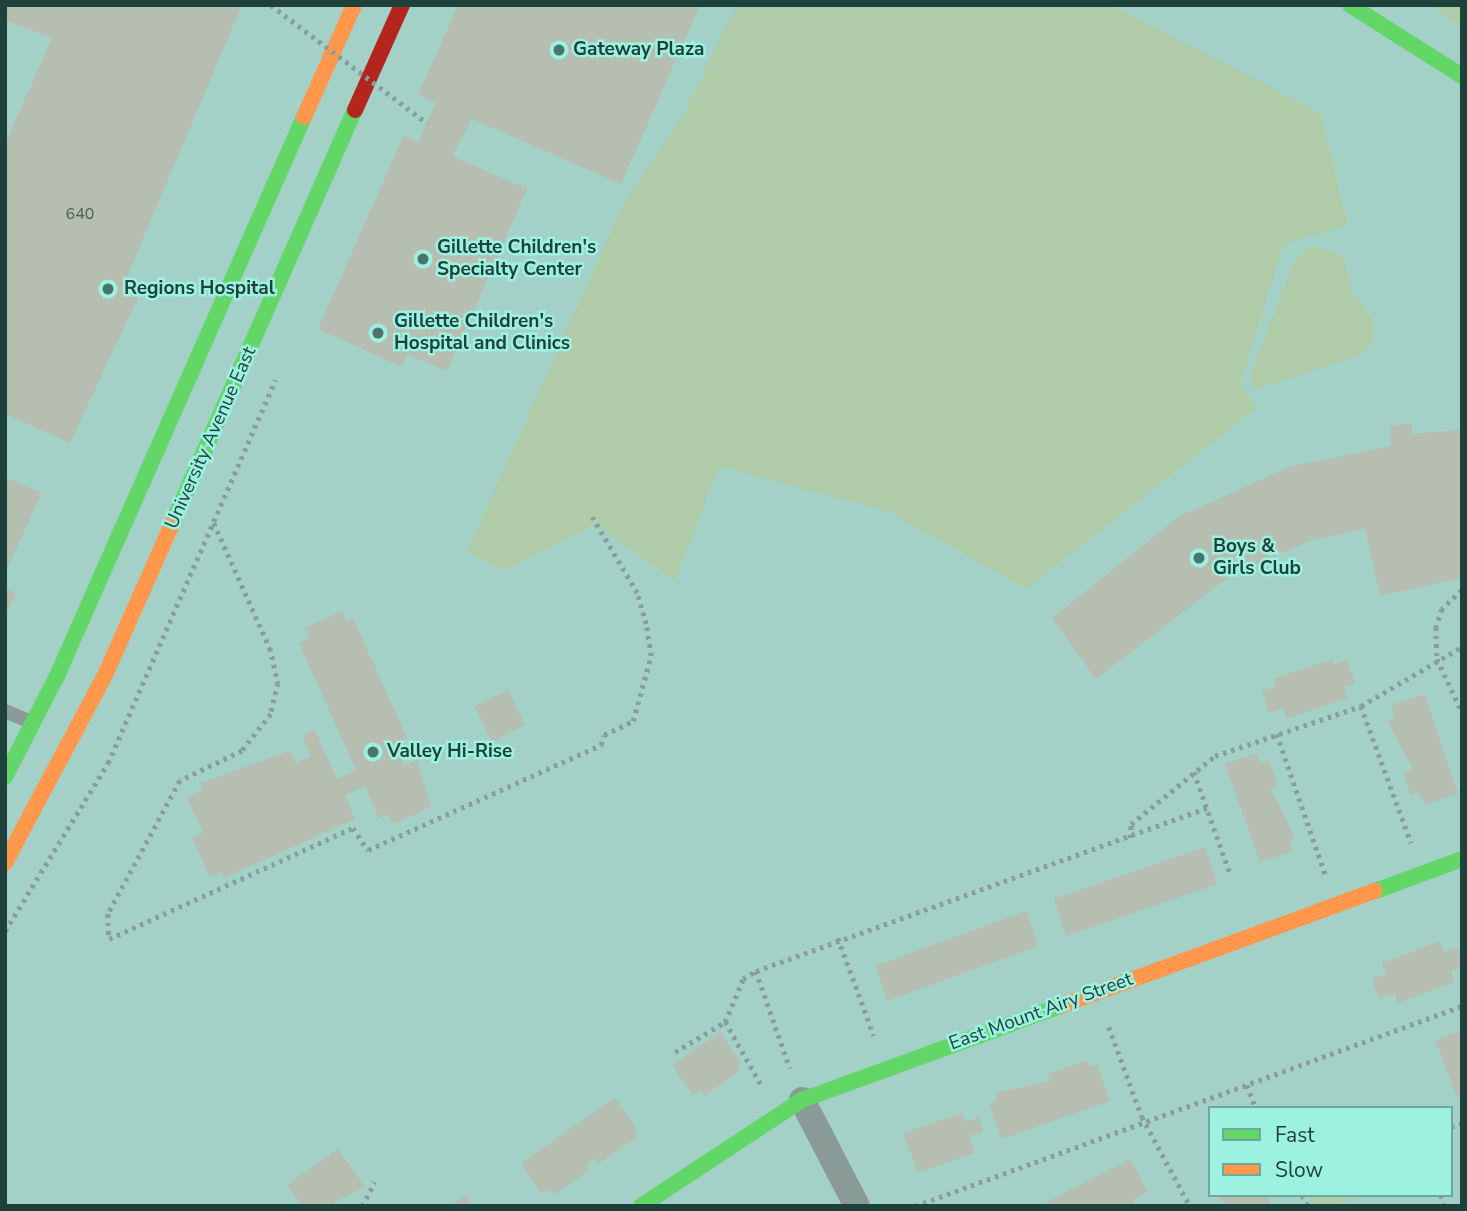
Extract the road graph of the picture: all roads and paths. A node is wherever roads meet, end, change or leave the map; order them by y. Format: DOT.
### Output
graph roads {
  1 [pos="271,5"];
  2 [pos="354,5"];
  3 [pos="402,5"];
  4 [pos="1350,5"];
  5 [pos="1462,76"];
  6 [pos="427,123"];
  7 [pos="592,517"];
  8 [pos="214,523"];
  9 [pos="1462,590"];
  10 [pos="1462,647"];
  11 [pos="1437,659"];
  12 [pos="1361,706"];
  13 [pos="5,711"];
  14 [pos="1462,712"];
  15 [pos="34,723"];
  16 [pos="1277,734"];
  17 [pos="1194,772"];
  18 [pos="5,777"];
  19 [pos="1207,808"];
  20 [pos="1130,838"];
  21 [pos="1411,844"];
  22 [pos="1462,859"];
  23 [pos="5,863"];
  24 [pos="1230,873"];
  25 [pos="1325,876"];
  26 [pos="838,938"];
  27 [pos="756,971"];
  28 [pos="1462,1006"];
  29 [pos="724,1023"];
  30 [pos="1109,1027"];
  31 [pos="874,1037"];
  32 [pos="675,1052"];
  33 [pos="790,1068"];
  34 [pos="760,1084"];
  35 [pos="1247,1085"];
  36 [pos="802,1100"];
  37 [pos="1255,1106"];
  38 [pos="1147,1121"];
  39 [pos="375,1182"];
  40 [pos="362,1206"];
  41 [pos="641,1206"];
  42 [pos="857,1206"];
  43 [pos="915,1206"];
  44 [pos="1190,1206"];
  1 -- 6 [label="path, bridge"];
  2 -- 15 [label="main road"];
  3 -- 23 [label="main road, University Avenue East"];
  4 -- 5 [label="main road"];
  7 -- 8 [label="path"];
  9 -- 11 [label="path"];
  10 -- 11 [label="path"];
  11 -- 12 [label="path"];
  11 -- 14 [label="path"];
  12 -- 16 [label="path"];
  12 -- 21 [label="path"];
  13 -- 15 [label="lane"];
  15 -- 18 [label="main road"];
  16 -- 17 [label="path"];
  16 -- 25 [label="path"];
  17 -- 19 [label="path"];
  17 -- 20 [label="path"];
  19 -- 20 [label="path"];
  19 -- 24 [label="path"];
  20 -- 26 [label="path"];
  22 -- 36 [label="main road, East Mount Airy Street"];
  26 -- 27 [label="path"];
  26 -- 31 [label="path"];
  27 -- 29 [label="path"];
  27 -- 33 [label="path"];
  28 -- 35 [label="path"];
  29 -- 32 [label="path"];
  29 -- 34 [label="path"];
  30 -- 38 [label="path"];
  35 -- 37 [label="path"];
  35 -- 38 [label="path"];
  36 -- 41 [label="main road, East Mount Airy Street"];
  36 -- 42 [label="street"];
  38 -- 43 [label="path"];
  38 -- 44 [label="path"];
  39 -- 40 [label="path"];
}
